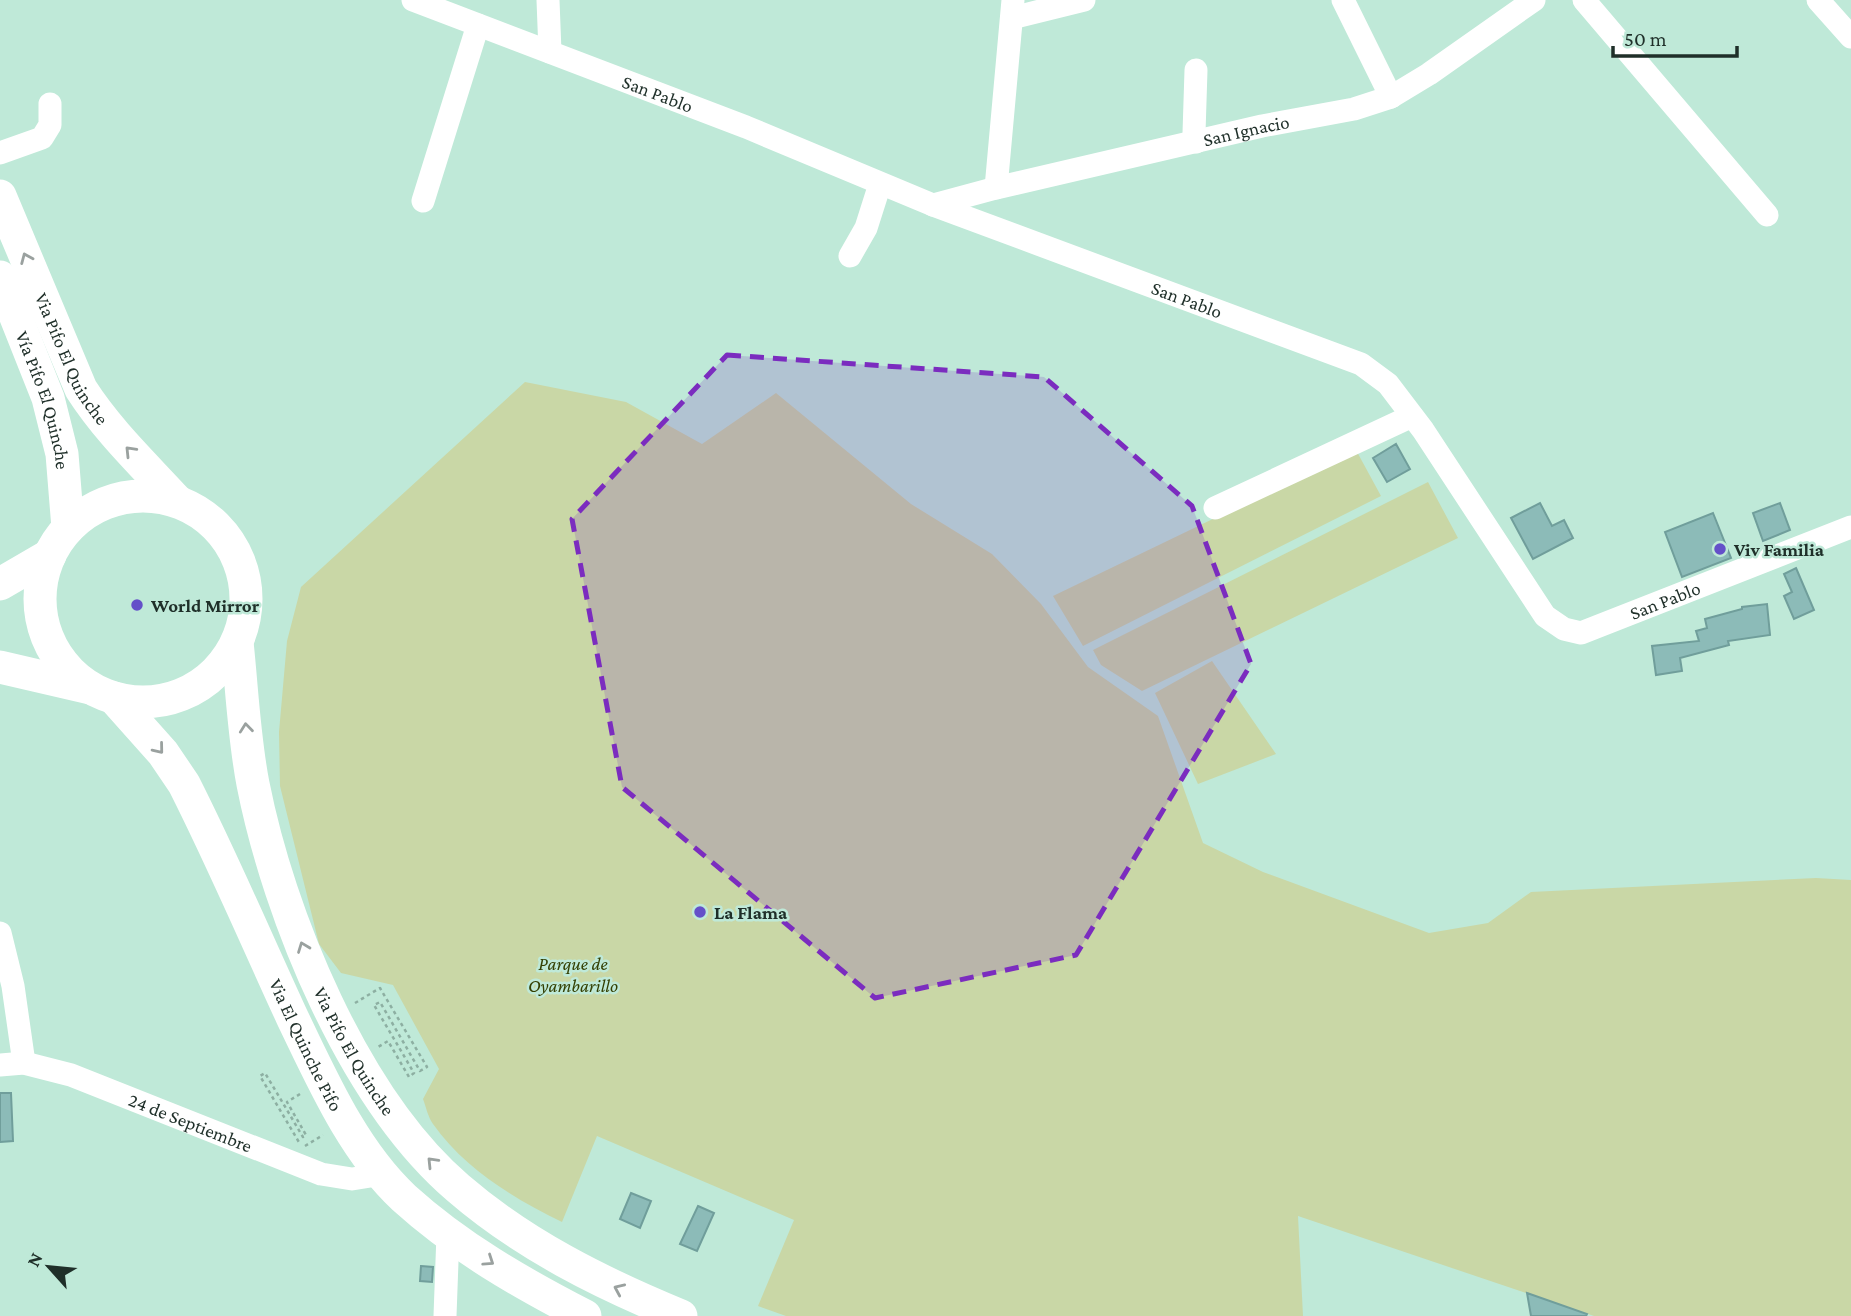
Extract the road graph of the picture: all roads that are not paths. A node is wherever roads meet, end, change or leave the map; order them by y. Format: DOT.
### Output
graph roads {
  1 [pos="413,0"];
  2 [pos="548,0"];
  3 [pos="1084,0"];
  4 [pos="1343,0"];
  5 [pos="1534,0"];
  6 [pos="1584,0"];
  7 [pos="1818,0"];
  8 [pos="1012,9"];
  9 [pos="478,24"];
  10 [pos="1851,37"];
  11 [pos="550,52"];
  12 [pos="1196,70"];
  13 [pos="1391,97"];
  14 [pos="50,104"];
  15 [pos="1196,142"];
  16 [pos="0,153"];
  17 [pos="880,184"];
  18 [pos="996,188"];
  19 [pos="0,197"];
  20 [pos="423,201"];
  21 [pos="933,205"];
  22 [pos="1767,215"];
  23 [pos="850,256"];
  24 [pos="0,277"];
  25 [pos="1412,416"];
  26 [pos="177,501"];
  27 [pos="1215,508"];
  28 [pos="1851,527"];
  29 [pos="59,541"];
  30 [pos="0,584"];
  31 [pos="237,642"];
  32 [pos="0,667"];
  33 [pos="102,693"];
  34 [pos="0,933"];
  35 [pos="24,1063"];
  36 [pos="0,1065"];
  37 [pos="383,1174"];
  38 [pos="448,1234"];
  39 [pos="445,1316"];
  40 [pos="585,1316"];
  41 [pos="681,1316"];
  1 -- 9 [label="street, San Pablo"];
  2 -- 11 [label="street"];
  3 -- 8 [label="street"];
  4 -- 13 [label="street"];
  5 -- 13 [label="street, San Ignacio"];
  6 -- 22 [label="street"];
  7 -- 10 [label="street"];
  8 -- 18 [label="street"];
  9 -- 11 [label="street, San Pablo"];
  9 -- 20 [label="street"];
  11 -- 17 [label="street, San Pablo"];
  12 -- 15 [label="street"];
  13 -- 15 [label="street, San Ignacio"];
  14 -- 16 [label="street"];
  15 -- 18 [label="street, San Ignacio"];
  17 -- 21 [label="street, San Pablo"];
  17 -- 23 [label="street"];
  18 -- 21 [label="street, San Ignacio"];
  26 -- 19 [label="highway, Via Pifo El Quinche, one-way"];
  21 -- 25 [label="street, San Pablo"];
  24 -- 29 [label="highway, Vía Pifo El Quinche"];
  25 -- 27 [label="street"];
  25 -- 28 [label="street, San Pablo"];
  26 -- 29 [label="highway"];
  26 -- 31 [label="highway"];
  29 -- 30 [label="highway"];
  29 -- 33 [label="highway"];
  31 -- 33 [label="highway"];
  41 -- 31 [label="highway, Via Pifo El Quinche, one-way"];
  32 -- 33 [label="highway"];
  33 -- 37 [label="highway, Via El Quinche Pifo, one-way"];
  34 -- 35 [label="street"];
  35 -- 36 [label="street, 24 de Septiembre"];
  35 -- 37 [label="street, 24 de Septiembre"];
  37 -- 38 [label="highway, Via El Quinche Pifo"];
  38 -- 39 [label="street"];
  38 -- 40 [label="highway, Via El Quinche Pifo, one-way"];
}
